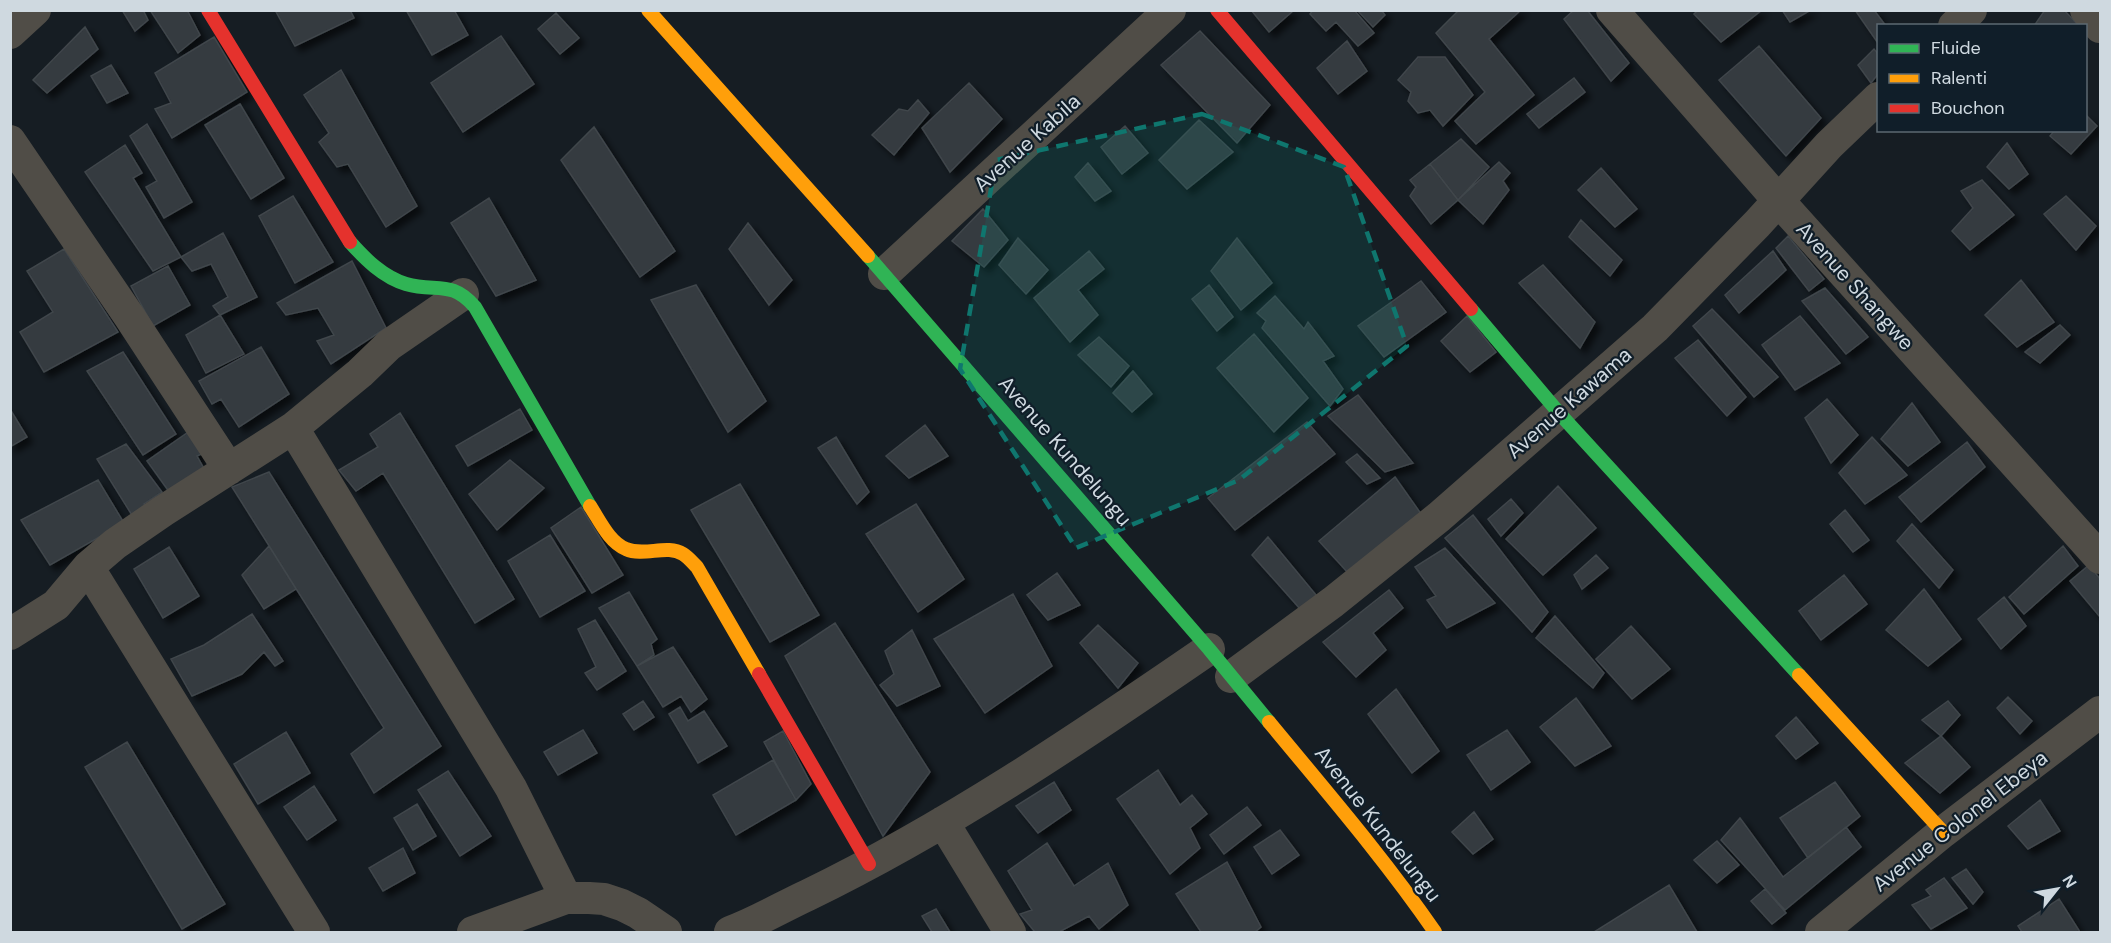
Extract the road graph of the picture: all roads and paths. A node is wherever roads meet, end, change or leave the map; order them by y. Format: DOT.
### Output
graph roads {
  1 [pos="35,10"];
  2 [pos="208,10"];
  3 [pos="648,10"];
  4 [pos="1170,10"];
  5 [pos="1217,10"];
  6 [pos="1612,10"];
  7 [pos="1971,10"];
  8 [pos="2086,10"];
  9 [pos="1956,24"];
  10 [pos="2100,27"];
  11 [pos="10,33"];
  12 [pos="1877,99"];
  13 [pos="10,141"];
  14 [pos="1778,200"];
  15 [pos="884,274"];
  16 [pos="464,294"];
  17 [pos="1559,413"];
  18 [pos="293,428"];
  19 [pos="229,469"];
  20 [pos="2100,558"];
  21 [pos="88,567"];
  22 [pos="10,634"];
  23 [pos="1209,650"];
  24 [pos="1231,677"];
  25 [pos="2100,712"];
  26 [pos="943,822"];
  27 [pos="1943,832"];
  28 [pos="868,864"];
  29 [pos="566,898"];
  30 [pos="314,933"];
  31 [pos="473,933"];
  32 [pos="666,933"];
  33 [pos="730,933"];
  34 [pos="1010,933"];
  35 [pos="1435,933"];
  36 [pos="1821,933"];
  1 -- 11 [label="street"];
  2 -- 16 [label="street"];
  3 -- 15 [label="street, Avenue Kundelungu"];
  4 -- 15 [label="street, Avenue Kabila"];
  5 -- 17 [label="street"];
  6 -- 14 [label="street, Avenue Shangwe"];
  7 -- 9 [label="street"];
  8 -- 10 [label="street"];
  12 -- 14 [label="street, Avenue Kawama"];
  13 -- 19 [label="street"];
  14 -- 17 [label="street, Avenue Kawama"];
  14 -- 20 [label="street, Avenue Shangwe"];
  15 -- 23 [label="street, Avenue Kundelungu"];
  16 -- 18 [label="street"];
  16 -- 28 [label="street"];
  17 -- 24 [label="street, Avenue Kawama"];
  17 -- 27 [label="street"];
  18 -- 19 [label="street"];
  18 -- 29 [label="street"];
  19 -- 21 [label="street"];
  21 -- 22 [label="street"];
  21 -- 30 [label="street"];
  23 -- 24 [label="street, Avenue Kundelungu"];
  23 -- 26 [label="street"];
  24 -- 35 [label="street, Avenue Kundelungu"];
  25 -- 27 [label="street, Avenue Colonel Ebeya"];
  26 -- 28 [label="street"];
  26 -- 34 [label="street"];
  27 -- 36 [label="street, Avenue Colonel Ebeya"];
  28 -- 33 [label="street"];
  29 -- 31 [label="street"];
  29 -- 32 [label="street"];
}
